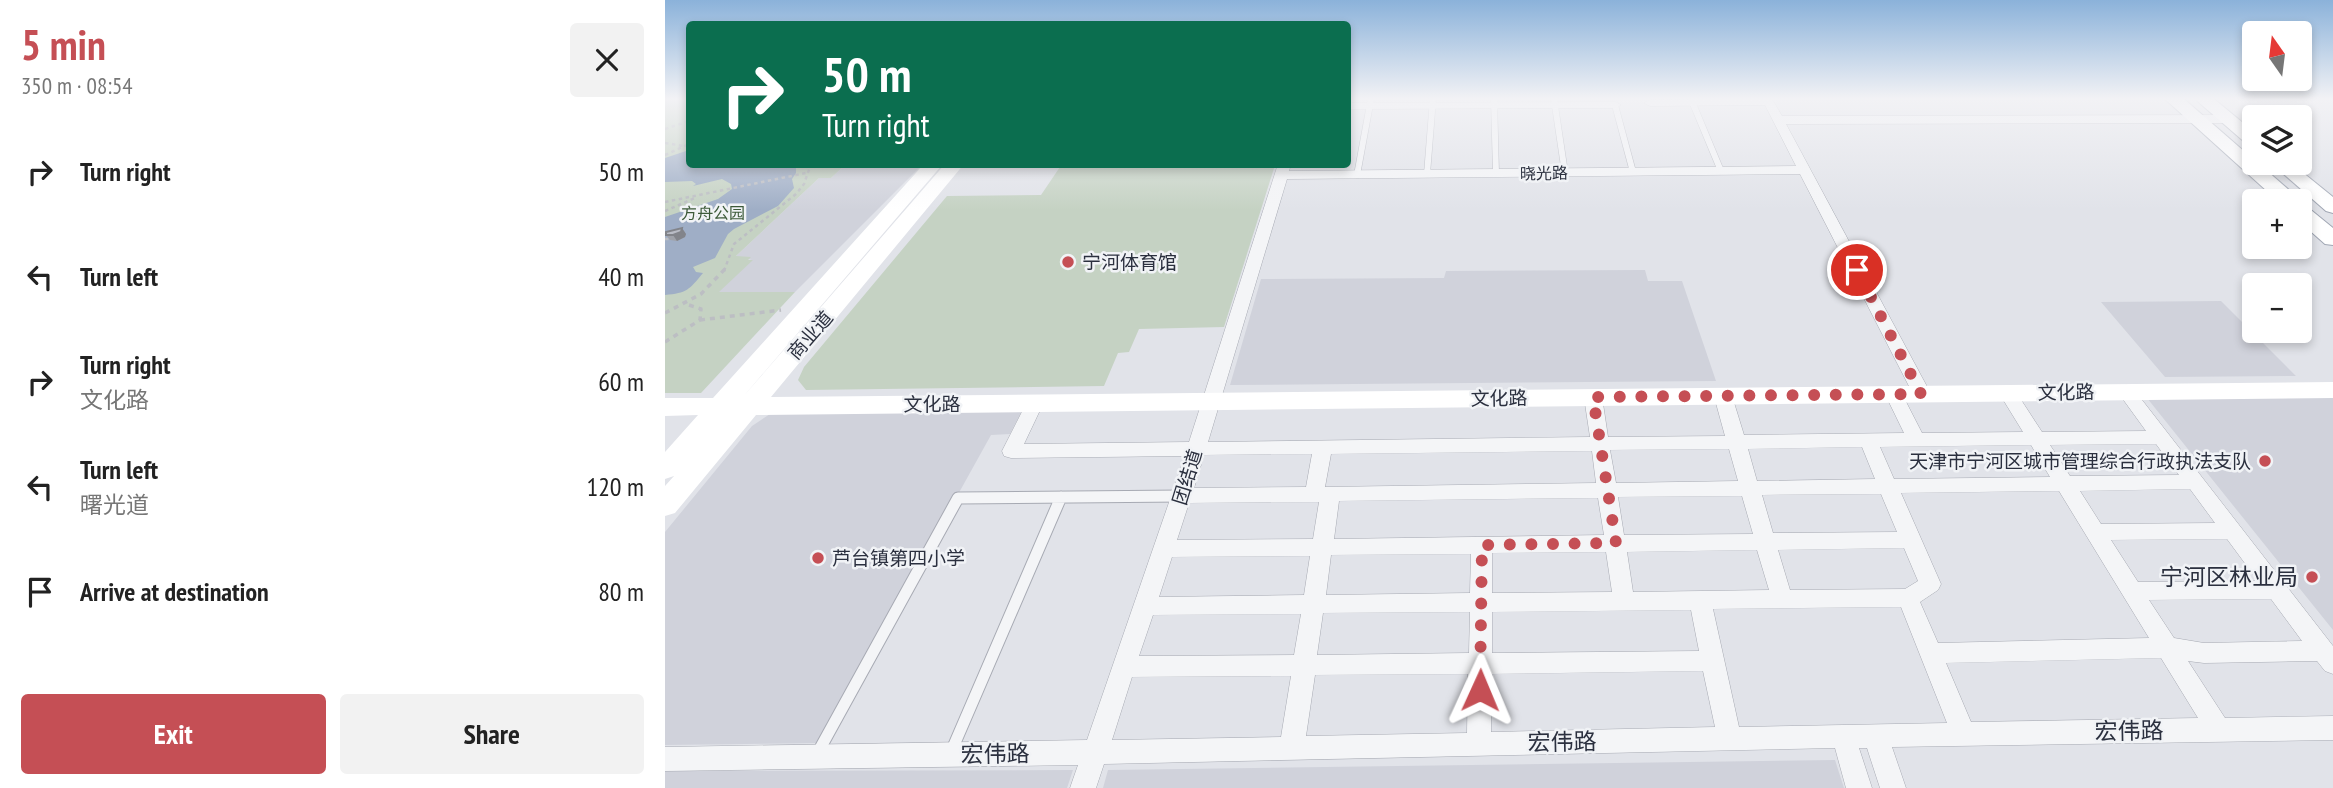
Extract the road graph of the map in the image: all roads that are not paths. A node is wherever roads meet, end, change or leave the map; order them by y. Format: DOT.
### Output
graph roads {
  1 [pos="1364,136"];
  2 [pos="1430,136"];
  3 [pos="1495,136"];
  4 [pos="1560,136"];
  5 [pos="1623,136"];
  6 [pos="1706,136"];
  7 [pos="1787,136"];
  8 [pos="2215,136"];
  9 [pos="930,168"];
  10 [pos="952,168"];
  11 [pos="1283,170"];
  12 [pos="1805,170"];
  13 [pos="1721,171"];
  14 [pos="1633,172"];
  15 [pos="1496,173"];
  16 [pos="1565,173"];
  17 [pos="1427,174"];
  18 [pos="1357,175"];
  19 [pos="2294,175"];
  20 [pos="2276,189"];
  21 [pos="2333,207"];
  22 [pos="2312,221"];
  23 [pos="2333,239"];
  24 [pos="2333,390"];
  25 [pos="2126,391"];
  26 [pos="2008,393"];
  27 [pos="1894,394"];
  28 [pos="1921,394"];
  29 [pos="1723,396"];
  30 [pos="1593,397"];
  31 [pos="1212,402"];
  32 [pos="1034,404"];
  33 [pos="720,406"];
  34 [pos="749,406"];
  35 [pos="665,407"];
  36 [pos="2161,437"];
  37 [pos="2036,438"];
  38 [pos="1868,440"];
  39 [pos="1916,440"];
  40 [pos="1736,442"];
  41 [pos="1601,443"];
  42 [pos="1323,446"];
  43 [pos="1196,447"];
  44 [pos="665,469"];
  45 [pos="2195,482"];
  46 [pos="2064,484"];
  47 [pos="1888,486"];
  48 [pos="1749,488"];
  49 [pos="1609,490"];
  50 [pos="1322,494"];
  51 [pos="1182,496"];
  52 [pos="1061,497"];
  53 [pos="665,505"];
  54 [pos="2232,531"];
  55 [pos="2095,533"];
  56 [pos="1911,540"];
  57 [pos="1765,541"];
  58 [pos="1616,543"];
  59 [pos="1482,545"];
  60 [pos="1322,547"];
  61 [pos="1164,549"];
  62 [pos="2276,590"];
  63 [pos="2131,591"];
  64 [pos="1908,598"];
  65 [pos="1782,599"];
  66 [pos="1700,600"];
  67 [pos="1624,601"];
  68 [pos="1481,602"];
  69 [pos="1314,604"];
  70 [pos="1144,606"];
  71 [pos="2167,648"];
  72 [pos="1930,653"];
  73 [pos="2328,657"];
  74 [pos="1713,661"];
  75 [pos="1480,663"];
  76 [pos="1305,665"];
  77 [pos="1123,667"];
  78 [pos="2333,728"];
  79 [pos="2218,729"];
  80 [pos="1963,733"];
  81 [pos="1875,734"];
  82 [pos="1843,735"];
  83 [pos="1729,738"];
  84 [pos="1479,744"];
  85 [pos="1292,748"];
  86 [pos="1094,752"];
  87 [pos="950,755"];
  88 [pos="815,757"];
  89 [pos="665,759"];
  90 [pos="1083,788"];
  91 [pos="1859,788"];
  92 [pos="1893,788"];
  1 -- 18 [label="lane"];
  2 -- 17 [label="lane"];
  3 -- 15 [label="lane"];
  4 -- 16 [label="lane"];
  5 -- 14 [label="lane"];
  6 -- 13 [label="lane"];
  7 -- 12 [label="street"];
  8 -- 20 [label="main road"];
  9 -- 33 [label="street, 商业道"];
  10 -- 34 [label="street, 商业道"];
  11 -- 18 [label="street, 晓光路"];
  11 -- 31 [label="street, 团结道"];
  12 -- 13 [label="street, 晓光路"];
  12 -- 28 [label="street"];
  13 -- 14 [label="street, 晓光路"];
  14 -- 16 [label="street, 晓光路"];
  15 -- 16 [label="street, 晓光路"];
  15 -- 17 [label="street, 晓光路"];
  17 -- 18 [label="street, 晓光路"];
  19 -- 21 [label="main road"];
  22 -- 23 [label="main road"];
  24 -- 25 [label="street, 文化路"];
  25 -- 26 [label="street, 文化路"];
  25 -- 36 [label="street"];
  26 -- 28 [label="street, 文化路"];
  26 -- 37 [label="street"];
  27 -- 28 [label="street, 文化路"];
  27 -- 29 [label="street, 文化路"];
  27 -- 39 [label="street"];
  29 -- 30 [label="street, 文化路"];
  29 -- 40 [label="street"];
  30 -- 31 [label="street, 文化路"];
  30 -- 41 [label="street"];
  31 -- 32 [label="street, 文化路"];
  31 -- 43 [label="street, 团结道"];
  32 -- 34 [label="street, 文化路"];
  32 -- 43 [label="street"];
  33 -- 34 [label="street, 文化路"];
  33 -- 35 [label="street, 文化路"];
  33 -- 44 [label="street, 商业道"];
  34 -- 53 [label="street, 商业道"];
  36 -- 37 [label="street"];
  36 -- 45 [label="street"];
  37 -- 39 [label="street"];
  37 -- 46 [label="street"];
  38 -- 39 [label="street"];
  38 -- 40 [label="street"];
  38 -- 47 [label="street"];
  40 -- 41 [label="street"];
  40 -- 48 [label="street"];
  41 -- 42 [label="street"];
  41 -- 49 [label="street"];
  42 -- 43 [label="street"];
  42 -- 50 [label="street"];
  43 -- 51 [label="street, 团结道"];
  45 -- 46 [label="street"];
  45 -- 54 [label="street"];
  46 -- 47 [label="street"];
  46 -- 55 [label="street"];
  47 -- 48 [label="street"];
  47 -- 56 [label="street"];
  48 -- 49 [label="street"];
  48 -- 57 [label="street"];
  49 -- 50 [label="street"];
  49 -- 58 [label="street"];
  50 -- 51 [label="street"];
  50 -- 60 [label="street"];
  51 -- 52 [label="lane"];
  51 -- 61 [label="street, 团结道"];
  52 -- 87 [label="lane"];
  52 -- 88 [label="lane"];
  54 -- 55 [label="street"];
  54 -- 62 [label="street"];
  55 -- 63 [label="street"];
  56 -- 57 [label="street"];
  56 -- 64 [label="street"];
  57 -- 58 [label="street"];
  57 -- 65 [label="street"];
  58 -- 59 [label="street"];
  58 -- 67 [label="street"];
  59 -- 60 [label="street"];
  59 -- 68 [label="street"];
  60 -- 61 [label="street"];
  60 -- 69 [label="street"];
  61 -- 70 [label="street, 团结道"];
  62 -- 63 [label="street"];
  62 -- 73 [label="street"];
  63 -- 71 [label="street"];
  64 -- 65 [label="street"];
  64 -- 72 [label="street"];
  65 -- 66 [label="street"];
  66 -- 67 [label="street"];
  66 -- 74 [label="street"];
  67 -- 68 [label="street"];
  68 -- 69 [label="street"];
  68 -- 75 [label="street"];
  69 -- 70 [label="street"];
  69 -- 76 [label="street"];
  70 -- 77 [label="street, 团结道"];
  71 -- 72 [label="street"];
  71 -- 73 [label="street"];
  71 -- 79 [label="street"];
  72 -- 80 [label="street"];
  74 -- 75 [label="street"];
  74 -- 83 [label="street"];
  75 -- 76 [label="street"];
  75 -- 84 [label="street"];
  76 -- 77 [label="street"];
  76 -- 85 [label="street"];
  77 -- 86 [label="street, 团结道"];
  78 -- 79 [label="street, 宏伟路"];
  79 -- 80 [label="street, 宏伟路"];
  80 -- 81 [label="street, 宏伟路"];
  81 -- 82 [label="street, 宏伟路"];
  81 -- 92 [label="street"];
  82 -- 83 [label="street, 宏伟路"];
  82 -- 91 [label="street"];
  83 -- 84 [label="street, 宏伟路"];
  84 -- 85 [label="street, 宏伟路"];
  85 -- 86 [label="street, 宏伟路"];
  86 -- 87 [label="street, 宏伟路"];
  86 -- 90 [label="street, 团结道"];
  87 -- 88 [label="street, 宏伟路"];
  88 -- 89 [label="street, 宏伟路"];
}
